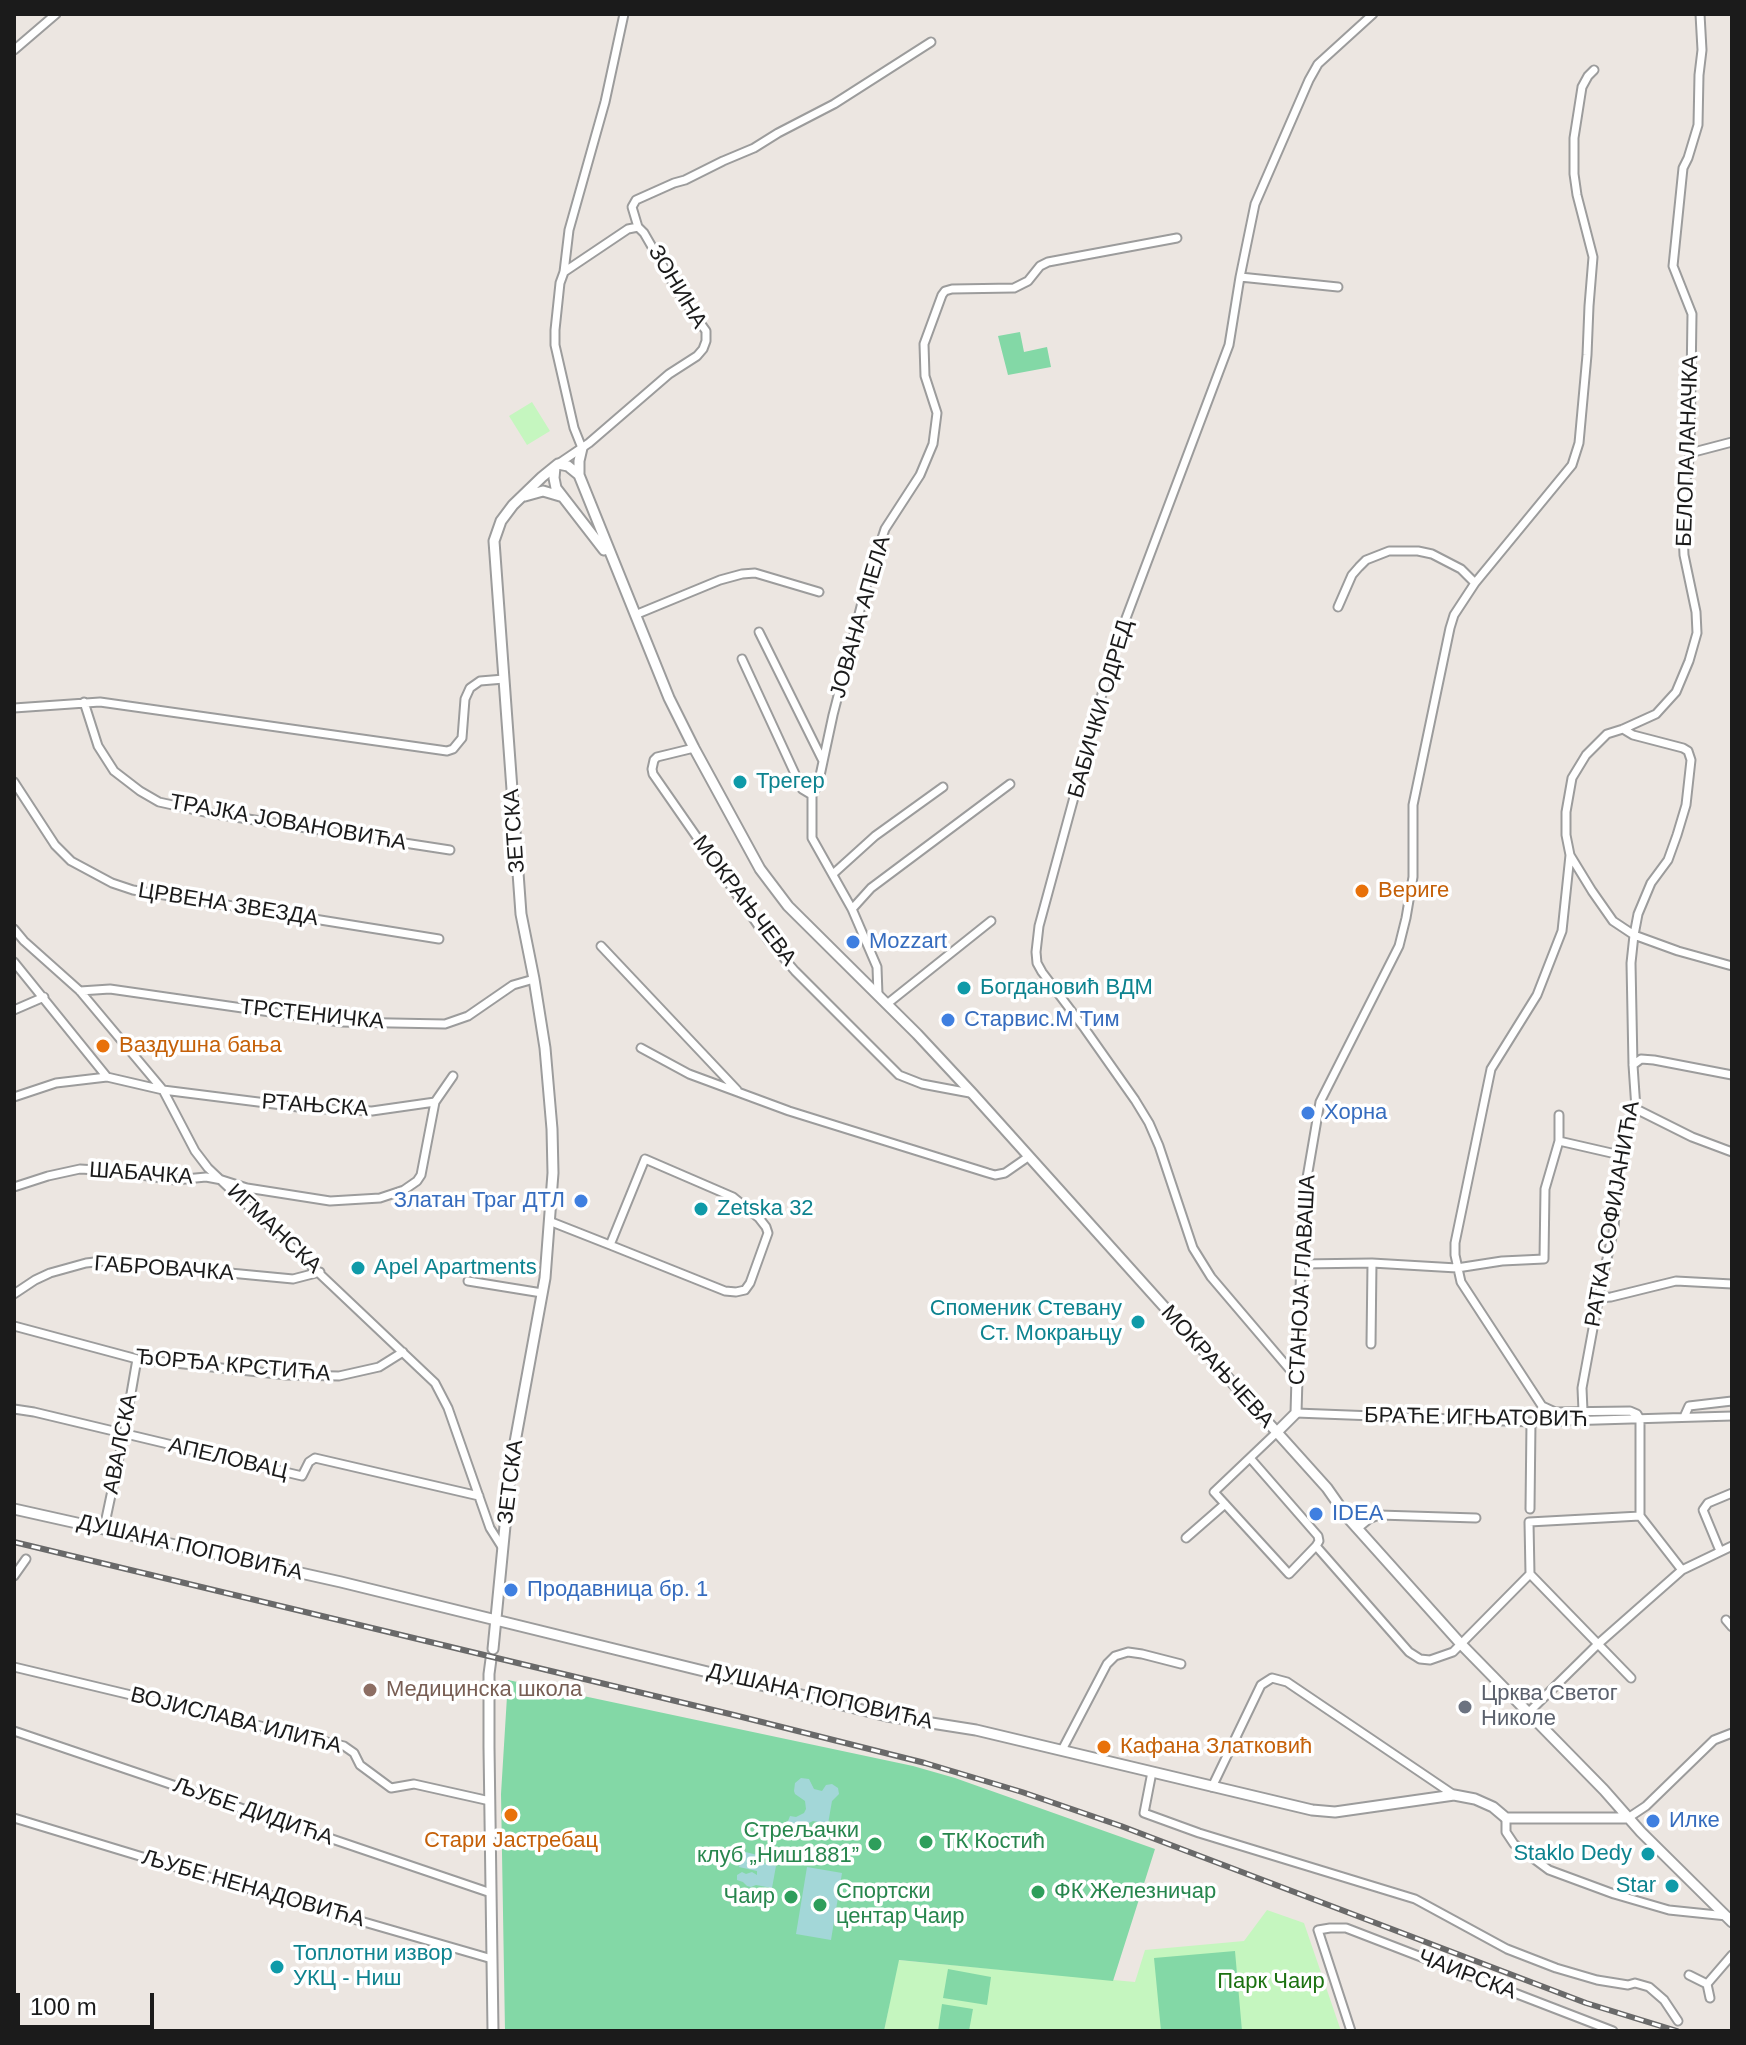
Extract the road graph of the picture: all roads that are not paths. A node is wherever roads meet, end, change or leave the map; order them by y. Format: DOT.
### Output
graph roads {
  1 [pos="56,14"];
  2 [pos="624,14"];
  3 [pos="1373,14"];
  4 [pos="1700,14"];
  5 [pos="931,42"];
  6 [pos="14,50"];
  7 [pos="1594,70"];
  8 [pos="638,227"];
  9 [pos="1177,238"];
  10 [pos="564,272"];
  11 [pos="1240,277"];
  12 [pos="1338,287"];
  13 [pos="1732,442"];
  14 [pos="582,448"];
  15 [pos="1690,453"];
  16 [pos="557,466"];
  17 [pos="579,475"];
  18 [pos="562,496"];
  19 [pos="518,499"];
  20 [pos="611,559"];
  21 [pos="1475,583"];
  22 [pos="819,592"];
  23 [pos="1338,607"];
  24 [pos="635,615"];
  25 [pos="759,632"];
  26 [pos="742,659"];
  27 [pos="504,679"];
  28 [pos="84,702"];
  29 [pos="14,708"];
  30 [pos="1623,729"];
  31 [pos="694,748"];
  32 [pos="823,761"];
  33 [pos="14,782"];
  34 [pos="1010,784"];
  35 [pos="943,787"];
  36 [pos="812,795"];
  37 [pos="450,850"];
  38 [pos="1570,855"];
  39 [pos="833,874"];
  40 [pos="852,909"];
  41 [pos="991,921"];
  42 [pos="14,929"];
  43 [pos="1634,935"];
  44 [pos="439,939"];
  45 [pos="601,946"];
  46 [pos="14,962"];
  47 [pos="1732,966"];
  48 [pos="534,979"];
  49 [pos="80,991"];
  50 [pos="878,995"];
  51 [pos="44,997"];
  52 [pos="887,1004"];
  53 [pos="14,1010"];
  54 [pos="641,1048"];
  55 [pos="1633,1065"];
  56 [pos="1732,1075"];
  57 [pos="453,1076"];
  58 [pos="107,1077"];
  59 [pos="163,1090"];
  60 [pos="740,1093"];
  61 [pos="972,1093"];
  62 [pos="14,1097"];
  63 [pos="435,1102"];
  64 [pos="1636,1109"];
  65 [pos="1559,1115"];
  66 [pos="1559,1141"];
  67 [pos="1732,1152"];
  68 [pos="1620,1155"];
  69 [pos="1028,1157"];
  70 [pos="222,1180"];
  71 [pos="14,1187"];
  72 [pos="549,1221"];
  73 [pos="610,1245"];
  74 [pos="1372,1263"];
  75 [pos="1301,1264"];
  76 [pos="1457,1268"];
  77 [pos="320,1272"];
  78 [pos="468,1281"];
  79 [pos="1732,1284"];
  80 [pos="542,1293"];
  81 [pos="14,1294"];
  82 [pos="1599,1298"];
  83 [pos="14,1326"];
  84 [pos="1371,1344"];
  85 [pos="403,1352"];
  86 [pos="137,1359"];
  87 [pos="1297,1378"];
  88 [pos="1732,1401"];
  89 [pos="14,1409"];
  90 [pos="1583,1411"];
  91 [pos="1296,1413"];
  92 [pos="1732,1416"];
  93 [pos="1684,1417"];
  94 [pos="1640,1419"];
  95 [pos="1531,1422"];
  96 [pos="1276,1433"];
  97 [pos="124,1434"];
  98 [pos="1250,1458"];
  99 [pos="1732,1493"];
  100 [pos="479,1496"];
  101 [pos="1225,1504"];
  102 [pos="14,1509"];
  103 [pos="1530,1509"];
  104 [pos="1640,1516"];
  105 [pos="1476,1518"];
  106 [pos="104,1528"];
  107 [pos="1358,1528"];
  108 [pos="1186,1538"];
  109 [pos="1316,1546"];
  110 [pos="1732,1546"];
  111 [pos="502,1547"];
  112 [pos="1720,1551"];
  113 [pos="26,1559"];
  114 [pos="1682,1570"];
  115 [pos="1530,1574"];
  116 [pos="14,1576"];
  117 [pos="496,1620"];
  118 [pos="1460,1643"];
  119 [pos="1598,1644"];
  120 [pos="1181,1664"];
  121 [pos="14,1667"];
  122 [pos="1631,1678"];
  123 [pos="1528,1713"];
  124 [pos="14,1731"];
  125 [pos="1732,1733"];
  126 [pos="1062,1750"];
  127 [pos="1152,1772"];
  128 [pos="1212,1787"];
  129 [pos="1454,1795"];
  130 [pos="490,1801"];
  131 [pos="14,1818"];
  132 [pos="1506,1818"];
  133 [pos="1628,1818"];
  134 [pos="491,1893"];
  135 [pos="1729,1919"];
  136 [pos="1732,1955"];
  137 [pos="492,1959"];
  138 [pos="1689,1975"];
  139 [pos="1707,1984"];
  140 [pos="1710,1998"];
  141 [pos="1678,2021"];
  142 [pos="493,2031"];
  143 [pos="1351,2031"];
  144 [pos="1613,2031"];
  1 -- 6 [label="street"];
  2 -- 10 [label="street"];
  3 -- 11 [label="street, БАБИЧКИ ОДРЕД"];
  4 -- 15 [label="street, БЕЛОПАЛАНАЧКА"];
  5 -- 8 [label="street"];
  7 -- 21 [label="street, СТАНОЈА ГЛАВАША"];
  8 -- 10 [label="street, ЗОНИНА"];
  8 -- 14 [label="street, ЗОНИНА"];
  9 -- 32 [label="street, ЈОВАНА АПЕЛА"];
  10 -- 14 [label="street"];
  11 -- 12 [label="street"];
  11 -- 87 [label="street, БАБИЧКИ ОДРЕД"];
  13 -- 15 [label="street"];
  14 -- 16 [label="street, ЗОНИНА"];
  14 -- 17 [label="street"];
  15 -- 30 [label="street, БЕЛОПАЛАНАЧКА"];
  16 -- 17 [label="street"];
  16 -- 18 [label="street, МОКРАЊЧЕВА"];
  16 -- 19 [label="street, ЗЕТСКА"];
  17 -- 20 [label="street, МОКРАЊЧЕВА"];
  18 -- 19 [label="street"];
  18 -- 20 [label="street, МОКРАЊЧЕВА"];
  19 -- 27 [label="street, ЗЕТСКА"];
  20 -- 24 [label="street, МОКРАЊЧЕВА"];
  21 -- 23 [label="street"];
  21 -- 75 [label="street, СТАНОЈА ГЛАВАША"];
  22 -- 24 [label="street"];
  24 -- 31 [label="street, МОКРАЊЧЕВА"];
  25 -- 32 [label="street"];
  26 -- 36 [label="street"];
  27 -- 28 [label="street"];
  27 -- 48 [label="street, ЗЕТСКА"];
  28 -- 29 [label="street"];
  28 -- 37 [label="street, ТРАЈКА ЈОВАНОВИЋА"];
  30 -- 38 [label="street, БЕЛОПАЛАНАЧКА"];
  30 -- 43 [label="street, РАТКА СОФИЈАНИЋА"];
  31 -- 50 [label="street, МОКРАЊЧЕВА"];
  31 -- 61 [label="street, МОКРАЊЧЕВА"];
  32 -- 36 [label="street, ЈОВАНА АПЕЛА"];
  33 -- 44 [label="street, ЦРВЕНА ЗВЕЗДА"];
  34 -- 40 [label="street"];
  35 -- 39 [label="street"];
  36 -- 39 [label="street, ЈОВАНА АПЕЛА"];
  38 -- 43 [label="street"];
  38 -- 76 [label="street, БЕЛОПАЛАНАЧКА"];
  39 -- 40 [label="street, ЈОВАНА АПЕЛА"];
  40 -- 50 [label="street, ЈОВАНА АПЕЛА"];
  41 -- 52 [label="street"];
  42 -- 49 [label="street, ИГМАНСКА"];
  43 -- 47 [label="street"];
  43 -- 55 [label="street, РАТКА СОФИЈАНИЋА"];
  45 -- 60 [label="street"];
  46 -- 51 [label="street"];
  48 -- 49 [label="street, ТРСТЕНИЧКА"];
  48 -- 72 [label="street, ЗЕТСКА"];
  49 -- 59 [label="street, ИГМАНСКА"];
  50 -- 52 [label="street, МОКРАЊЧЕВА"];
  51 -- 53 [label="street"];
  51 -- 58 [label="street"];
  52 -- 61 [label="street, МОКРАЊЧЕВА"];
  54 -- 60 [label="street"];
  55 -- 56 [label="street"];
  55 -- 64 [label="street, РАТКА СОФИЈАНИЋА"];
  57 -- 63 [label="street"];
  58 -- 59 [label="street, РТАЊСКА"];
  58 -- 62 [label="street, РТАЊСКА"];
  59 -- 63 [label="street, РТАЊСКА"];
  59 -- 70 [label="street, ИГМАНСКА"];
  60 -- 69 [label="street"];
  61 -- 69 [label="street, МОКРАЊЧЕВА"];
  63 -- 70 [label="street, ШАБАЧКА"];
  64 -- 67 [label="street"];
  64 -- 68 [label="street, РАТКА СОФИЈАНИЋА"];
  65 -- 66 [label="street"];
  66 -- 68 [label="street"];
  66 -- 76 [label="street"];
  68 -- 82 [label="street, РАТКА СОФИЈАНИЋА"];
  69 -- 96 [label="street, МОКРАЊЧЕВА"];
  70 -- 71 [label="street, ШАБАЧКА"];
  70 -- 77 [label="street, ИГМАНСКА"];
  72 -- 73 [label="street"];
  72 -- 80 [label="street, ЗЕТСКА"];
  73 -- 73 [label="street"];
  74 -- 75 [label="street"];
  74 -- 76 [label="street"];
  74 -- 84 [label="street"];
  75 -- 87 [label="street, СТАНОЈА ГЛАВАША"];
  76 -- 90 [label="street, БЕЛОПАЛАНАЧКА"];
  77 -- 81 [label="street, ГАБРОВАЧКА"];
  77 -- 85 [label="street, ИГМАНСКА"];
  78 -- 80 [label="street"];
  79 -- 82 [label="street"];
  80 -- 111 [label="street, ЗЕТСКА"];
  82 -- 90 [label="street, РАТКА СОФИЈАНИЋА"];
  83 -- 86 [label="street, ЂОРЂА КРСТИЋА"];
  85 -- 86 [label="street, ЂОРЂА КРСТИЋА"];
  85 -- 100 [label="street, ИГМАНСКА"];
  86 -- 97 [label="street, АВАЛСКА"];
  87 -- 91 [label="street, СТАНОЈА ГЛАВАША"];
  88 -- 93 [label="street, БРАЋЕ ИГЊАТОВИЋ"];
  89 -- 97 [label="street, АПЕЛОВАЦ"];
  90 -- 94 [label="street, БЕЛОПАЛАНАЧКА"];
  91 -- 95 [label="street, БРАЋЕ ИГЊАТОВИЋ"];
  91 -- 96 [label="street"];
  92 -- 93 [label="street, БРАЋЕ ИГЊАТОВИЋ"];
  93 -- 94 [label="street, БРАЋЕ ИГЊАТОВИЋ"];
  94 -- 95 [label="street, БРАЋЕ ИГЊАТОВИЋ"];
  94 -- 104 [label="street"];
  95 -- 103 [label="street"];
  96 -- 98 [label="street"];
  96 -- 107 [label="street, МОКРАЊЧЕВА"];
  97 -- 100 [label="street, АПЕЛОВАЦ"];
  97 -- 106 [label="street, АВАЛСКА"];
  98 -- 101 [label="street"];
  98 -- 109 [label="street"];
  99 -- 112 [label="street"];
  100 -- 111 [label="street, ИГМАНСКА"];
  101 -- 108 [label="street"];
  101 -- 109 [label="street"];
  102 -- 106 [label="street, ДУШАНА ПОПОВИЋА"];
  104 -- 114 [label="street"];
  104 -- 115 [label="street"];
  105 -- 107 [label="street"];
  106 -- 117 [label="street, ДУШАНА ПОПОВИЋА"];
  107 -- 118 [label="street, МОКРАЊЧЕВА"];
  109 -- 118 [label="street"];
  110 -- 112 [label="street"];
  111 -- 117 [label="street, ЗЕТСКА"];
  112 -- 114 [label="street"];
  113 -- 116 [label="street"];
  114 -- 119 [label="street"];
  115 -- 118 [label="street"];
  115 -- 119 [label="street"];
  117 -- 126 [label="street, ДУШАНА ПОПОВИЋА"];
  117 -- 130 [label="street, ЗЕТСКА"];
  118 -- 123 [label="street, МОКРАЊЧЕВА"];
  119 -- 122 [label="street"];
  119 -- 123 [label="street"];
  120 -- 126 [label="street"];
  121 -- 130 [label="street, ВОЈИСЛАВА ИЛИЋА"];
  123 -- 133 [label="street, МОКРАЊЧЕВА"];
  124 -- 134 [label="street, ЉУБЕ ДИДИЋА"];
  125 -- 133 [label="street"];
  126 -- 127 [label="street, ДУШАНА ПОПОВИЋА"];
  127 -- 128 [label="street, ДУШАНА ПОПОВИЋА"];
  127 -- 141 [label="street"];
  128 -- 129 [label="street, ДУШАНА ПОПОВИЋА"];
  128 -- 129 [label="street"];
  129 -- 132 [label="street, ДУШАНА ПОПОВИЋА"];
  130 -- 134 [label="street, ЗЕТСКА"];
  131 -- 137 [label="street, ЉУБЕ НЕНАДОВИЋА"];
  132 -- 133 [label="street, ДУШАНА ПОПОВИЋА"];
  132 -- 135 [label="street"];
  133 -- 135 [label="street, МОКРАЊЧЕВА"];
  134 -- 137 [label="street, ЗЕТСКА"];
  136 -- 139 [label="street"];
  137 -- 142 [label="street, ЗЕТСКА"];
  138 -- 139 [label="street"];
  139 -- 140 [label="street"];
  143 -- 144 [label="street, ЧАИРСКА"];
}
